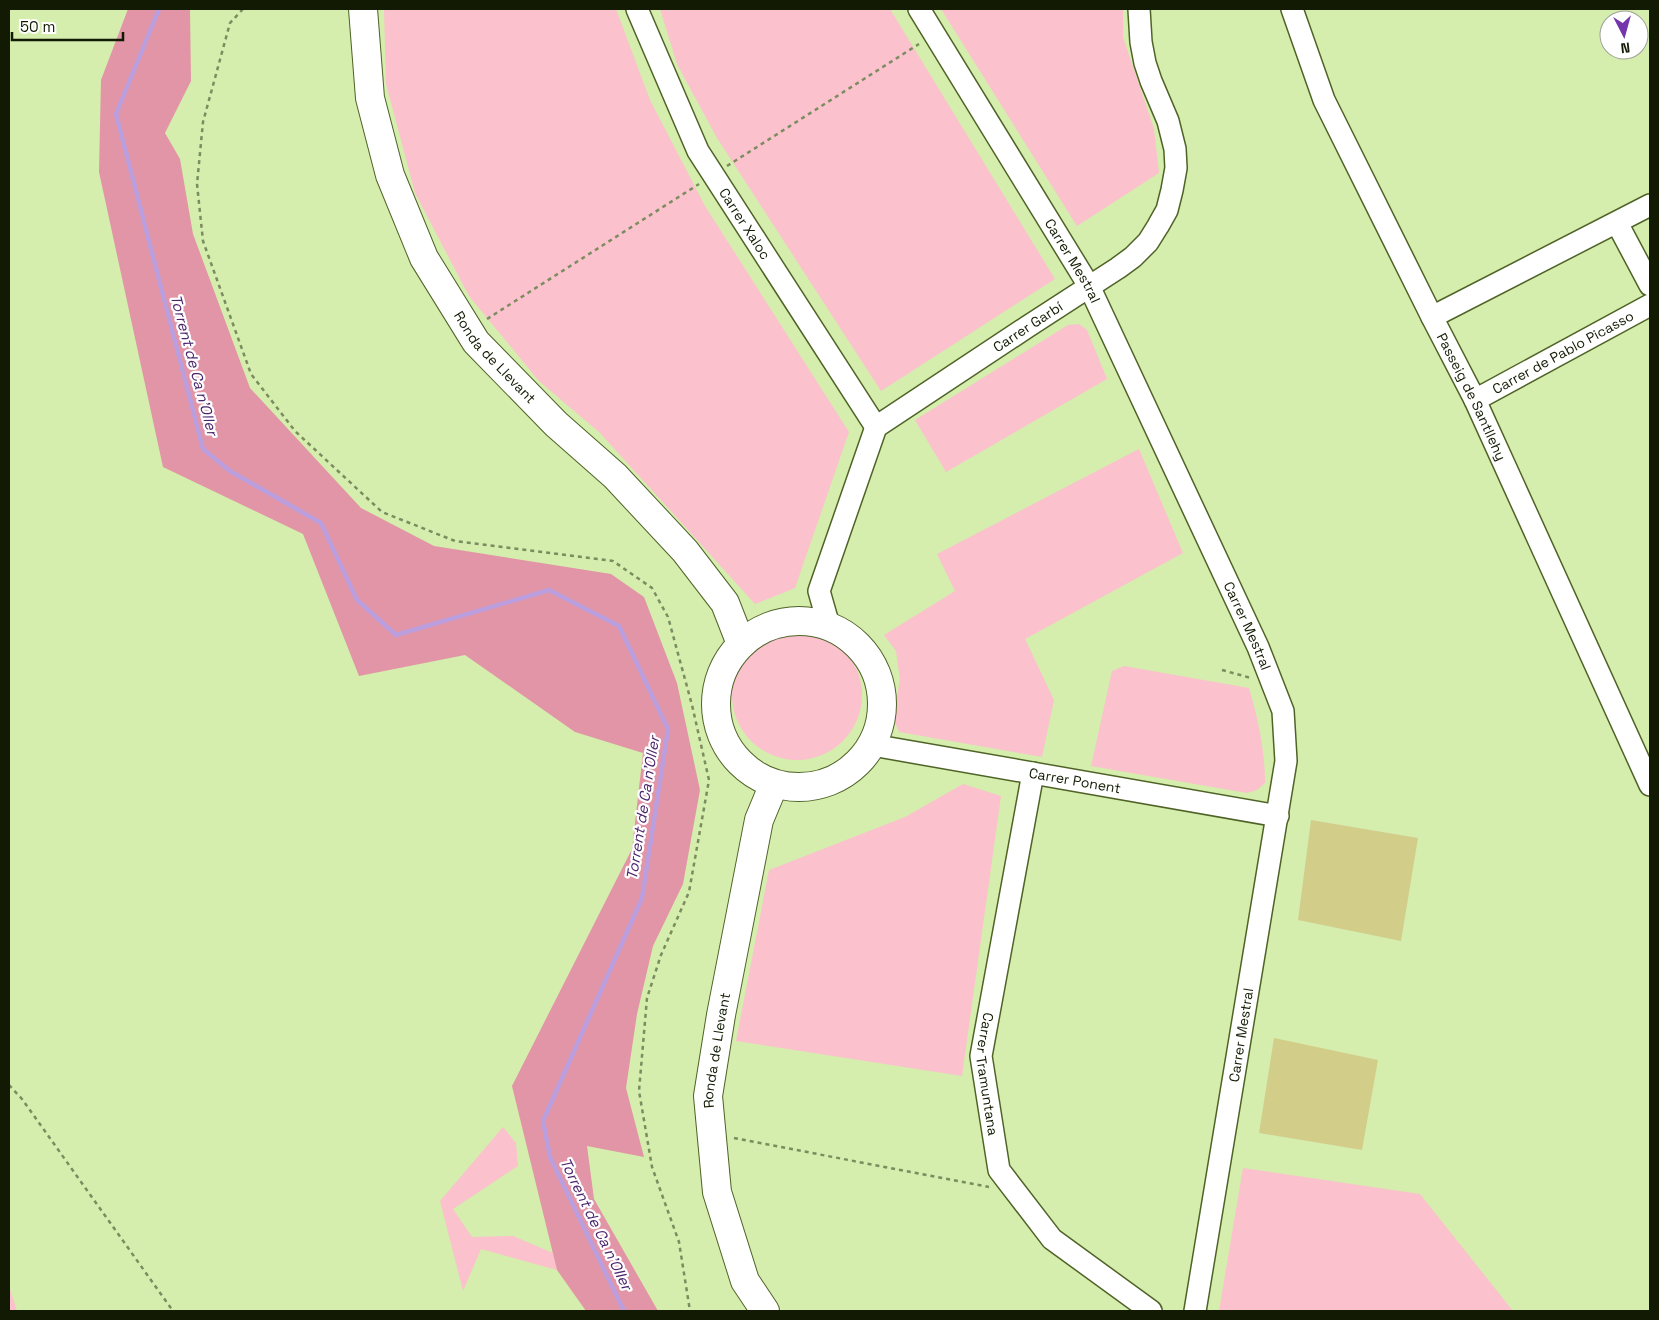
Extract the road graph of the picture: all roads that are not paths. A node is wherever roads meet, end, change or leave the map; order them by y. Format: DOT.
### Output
graph roads {
  1 [pos="363,9"];
  2 [pos="637,9"];
  3 [pos="920,9"];
  4 [pos="1139,9"];
  5 [pos="1292,9"];
  6 [pos="1650,206"];
  7 [pos="1617,222"];
  8 [pos="1650,285"];
  9 [pos="1089,286"];
  10 [pos="1650,305"];
  11 [pos="1432,317"];
  12 [pos="1475,400"];
  13 [pos="876,427"];
  14 [pos="829,626"];
  15 [pos="741,644"];
  16 [pos="872,745"];
  17 [pos="1033,773"];
  18 [pos="774,784"];
  19 [pos="1650,785"];
  20 [pos="1278,816"];
  21 [pos="765,1311"];
  22 [pos="1151,1311"];
  23 [pos="1195,1311"];
  1 -- 15 [label="main road, Ronda de Llevant"];
  2 -- 13 [label="street, Carrer Xaloc"];
  3 -- 9 [label="street, Carrer Mestral"];
  4 -- 9 [label="street, Carrer Garbí"];
  5 -- 11 [label="street, Passeig de Santllehy"];
  6 -- 7 [label="street"];
  7 -- 8 [label="street"];
  7 -- 11 [label="street"];
  9 -- 13 [label="street, Carrer Garbí"];
  9 -- 20 [label="street, Carrer Mestral"];
  10 -- 12 [label="street, Carrer de Pablo Picasso"];
  11 -- 12 [label="street, Passeig de Santllehy"];
  12 -- 19 [label="street, Passeig de Santllehy"];
  13 -- 14 [label="street"];
  14 -- 15 [label="main road"];
  14 -- 16 [label="main road"];
  15 -- 18 [label="main road"];
  16 -- 17 [label="street, Carrer Ponent"];
  16 -- 18 [label="main road"];
  17 -- 20 [label="street, Carrer Ponent"];
  17 -- 22 [label="street, Carrer Tramuntana"];
  18 -- 21 [label="main road, Ronda de Llevant"];
  20 -- 23 [label="street, Carrer Mestral"];
}
